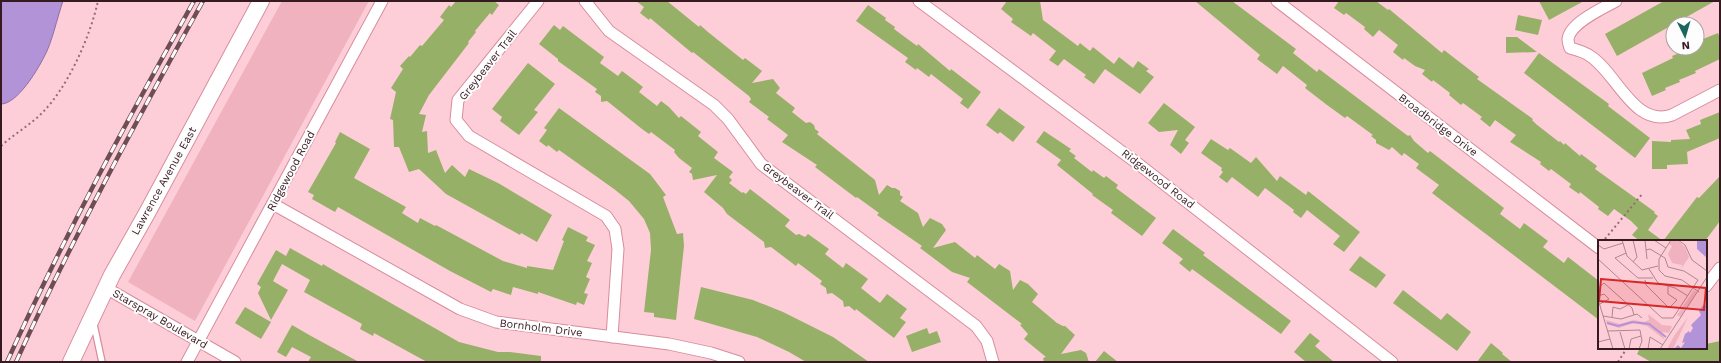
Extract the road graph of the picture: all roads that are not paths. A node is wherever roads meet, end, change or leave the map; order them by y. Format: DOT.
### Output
graph roads {
  1 [pos="261,1"];
  2 [pos="382,1"];
  3 [pos="538,1"];
  4 [pos="585,1"];
  5 [pos="920,1"];
  6 [pos="1277,1"];
  7 [pos="1616,1"];
  8 [pos="1720,90"];
  9 [pos="273,204"];
  10 [pos="1598,247"];
  11 [pos="1720,268"];
  12 [pos="1707,285"];
  13 [pos="106,288"];
  14 [pos="93,314"];
  15 [pos="612,337"];
  16 [pos="198,340"];
  17 [pos="71,362"];
  18 [pos="102,362"];
  19 [pos="187,362"];
  20 [pos="235,362"];
  21 [pos="740,362"];
  22 [pos="993,362"];
  23 [pos="1392,362"];
  1 -- 13 [label="street, Lawrence Avenue East"];
  2 -- 9 [label="street, Ridgewood Road"];
  3 -- 15 [label="street, Greybeaver Trail"];
  4 -- 22 [label="street, Greybeaver Trail"];
  5 -- 23 [label="street, Ridgewood Road"];
  6 -- 10 [label="street, Broadbridge Drive"];
  7 -- 8 [label="street"];
  9 -- 15 [label="street, Bornholm Drive"];
  9 -- 16 [label="street, Ridgewood Road"];
  11 -- 12 [label="street"];
  13 -- 14 [label="street, Lawrence Avenue East"];
  13 -- 16 [label="street, Starspray Boulevard"];
  14 -- 17 [label="street, Lawrence Avenue East"];
  14 -- 18 [label="lane"];
  15 -- 21 [label="street, Bornholm Drive"];
  16 -- 19 [label="street, Ridgewood Road"];
  16 -- 20 [label="street, Starspray Boulevard"];
}
